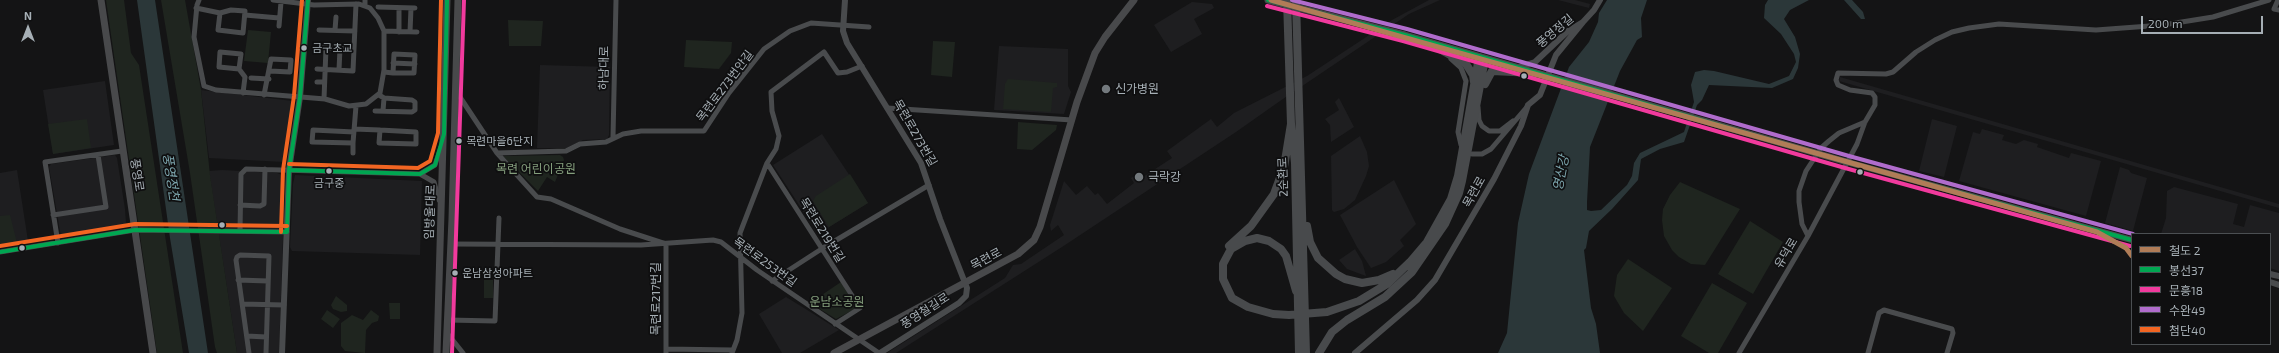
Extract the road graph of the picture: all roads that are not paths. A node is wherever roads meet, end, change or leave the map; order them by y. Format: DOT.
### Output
graph roads {
  1 [pos="100,0"];
  2 [pos="200,0"];
  3 [pos="274,0"];
  4 [pos="365,0"];
  5 [pos="447,0"];
  6 [pos="458,0"];
  7 [pos="616,0"];
  8 [pos="845,0"];
  9 [pos="1125,0"];
  10 [pos="1134,0"];
  11 [pos="1268,0"];
  12 [pos="1288,0"];
  13 [pos="1296,0"];
  14 [pos="1600,0"];
  15 [pos="2269,0"];
  16 [pos="2278,0"];
  17 [pos="281,2"];
  18 [pos="308,2"];
  19 [pos="356,4"];
  20 [pos="365,6"];
  21 [pos="378,7"];
  22 [pos="196,8"];
  23 [pos="399,8"];
  24 [pos="2279,10"];
  25 [pos="1124,12"];
  26 [pos="220,13"];
  27 [pos="245,15"];
  28 [pos="336,17"];
  29 [pos="280,18"];
  30 [pos="1583,22"];
  31 [pos="279,26"];
  32 [pos="843,26"];
  33 [pos="869,27"];
  34 [pos="319,30"];
  35 [pos="335,30"];
  36 [pos="355,31"];
  37 [pos="384,31"];
  38 [pos="399,32"];
  39 [pos="410,32"];
  40 [pos="417,32"];
  41 [pos="1429,43"];
  42 [pos="317,47"];
  43 [pos="326,48"];
  44 [pos="340,48"];
  45 [pos="354,49"];
  46 [pos="1482,58"];
  47 [pos="394,64"];
  48 [pos="415,64"];
  49 [pos="862,66"];
  50 [pos="1516,68"];
  51 [pos="239,69"];
  52 [pos="317,69"];
  53 [pos="325,69"];
  54 [pos="339,70"];
  55 [pos="270,71"];
  56 [pos="384,72"];
  57 [pos="393,72"];
  58 [pos="1534,73"];
  59 [pos="251,78"];
  60 [pos="269,79"];
  61 [pos="317,82"];
  62 [pos="324,82"];
  63 [pos="456,91"];
  64 [pos="243,93"];
  65 [pos="264,95"];
  66 [pos="382,96"];
  67 [pos="300,97"];
  68 [pos="1477,98"];
  69 [pos="324,99"];
  70 [pos="1528,105"];
  71 [pos="356,106"];
  72 [pos="887,108"];
  73 [pos="375,111"];
  74 [pos="383,111"];
  75 [pos="1516,119"];
  76 [pos="1072,120"];
  77 [pos="1865,122"];
  78 [pos="1291,124"];
  79 [pos="354,130"];
  80 [pos="380,130"];
  81 [pos="444,134"];
  82 [pos="613,137"];
  83 [pos="353,143"];
  84 [pos="1461,145"];
  85 [pos="122,151"];
  86 [pos="353,153"];
  87 [pos="497,153"];
  88 [pos="1472,154"];
  89 [pos="98,155"];
  90 [pos="1846,162"];
  91 [pos="767,163"];
  92 [pos="265,169"];
  93 [pos="289,170"];
  94 [pos="420,174"];
  95 [pos="929,185"];
  96 [pos="1302,193"];
  97 [pos="240,205"];
  98 [pos="441,211"];
  99 [pos="54,216"];
  100 [pos="499,218"];
  101 [pos="135,230"];
  102 [pos="240,231"];
  103 [pos="287,232"];
  104 [pos="1808,236"];
  105 [pos="2131,240"];
  106 [pos="58,243"];
  107 [pos="451,244"];
  108 [pos="498,245"];
  109 [pos="666,245"];
  110 [pos="823,248"];
  111 [pos="0,252"];
  112 [pos="741,257"];
  113 [pos="1421,258"];
  114 [pos="1410,262"];
  115 [pos="238,280"];
  116 [pos="268,281"];
  117 [pos="772,281"];
  118 [pos="966,282"];
  119 [pos="1296,291"];
  120 [pos="242,304"];
  121 [pos="268,305"];
  122 [pos="1301,305"];
  123 [pos="284,306"];
  124 [pos="448,320"];
  125 [pos="835,324"];
  126 [pos="1302,324"];
  127 [pos="447,333"];
  128 [pos="246,336"];
  129 [pos="266,337"];
  130 [pos="859,339"];
  131 [pos="666,351"];
  132 [pos="732,352"];
  133 [pos="153,353"];
  134 [pos="249,353"];
  135 [pos="266,353"];
  136 [pos="282,353"];
  137 [pos="437,353"];
  138 [pos="446,353"];
  139 [pos="463,353"];
  140 [pos="834,353"];
  141 [pos="882,353"];
  142 [pos="1300,353"];
  143 [pos="1306,353"];
  144 [pos="1319,353"];
  145 [pos="1355,353"];
  146 [pos="1739,353"];
  147 [pos="1868,353"];
  148 [pos="1948,353"];
  1 -- 85 [label="main road, 풍영로"];
  2 -- 22 [label="street"];
  3 -- 17 [label="street"];
  4 -- 20 [label="street"];
  5 -- 81 [label="main road, 임방울대로"];
  6 -- 63 [label="main road, 임방울대로"];
  7 -- 82 [label="street, 하남대로"];
  8 -- 32 [label="street, 목련로273번길"];
  9 -- 25 [label="main road"];
  10 -- 25 [label="main road, 목련로"];
  11 -- 41 [label="main road"];
  12 -- 78 [label="highway, 2순환로"];
  13 -- 96 [label="highway, 2순환로"];
  14 -- 30 [label="street, 풍영정길"];
  15 -- 77 [label="street, 유덕로"];
  16 -- 24 [label="street"];
  17 -- 18 [label="street"];
  17 -- 29 [label="street"];
  18 -- 19 [label="street"];
  18 -- 67 [label="street"];
  19 -- 20 [label="street"];
  19 -- 36 [label="street"];
  20 -- 37 [label="street"];
  21 -- 23 [label="street"];
  22 -- 26 [label="street"];
  22 -- 64 [label="street"];
  23 -- 38 [label="street"];
  23 -- 39 [label="street"];
  25 -- 76 [label="main road, 목련로"];
  26 -- 27 [label="street"];
  26 -- 27 [label="street"];
  27 -- 29 [label="street"];
  28 -- 35 [label="street"];
  29 -- 31 [label="street"];
  30 -- 50 [label="street, 풍영정길"];
  30 -- 70 [label="street, 목련로"];
  32 -- 33 [label="street"];
  32 -- 49 [label="street, 목련로273번길"];
  32 -- 82 [label="street, 목련로273번안길"];
  34 -- 35 [label="street"];
  35 -- 36 [label="street"];
  36 -- 45 [label="street"];
  37 -- 38 [label="street"];
  37 -- 56 [label="street"];
  38 -- 39 [label="street"];
  39 -- 40 [label="street"];
  41 -- 46 [label="main road"];
  41 -- 68 [label="highway"];
  41 -- 84 [label="street"];
  42 -- 43 [label="street"];
  43 -- 44 [label="street"];
  43 -- 53 [label="street"];
  44 -- 45 [label="street"];
  44 -- 54 [label="street"];
  45 -- 54 [label="street"];
  46 -- 50 [label="main road"];
  46 -- 68 [label="highway"];
  47 -- 48 [label="street"];
  47 -- 48 [label="street"];
  47 -- 57 [label="street"];
  48 -- 57 [label="street"];
  49 -- 72 [label="street, 목련로273번길"];
  49 -- 91 [label="street"];
  50 -- 58 [label="main road"];
  51 -- 51 [label="street"];
  51 -- 64 [label="street"];
  52 -- 53 [label="street"];
  53 -- 54 [label="street"];
  53 -- 62 [label="street"];
  55 -- 55 [label="street"];
  55 -- 60 [label="street"];
  56 -- 57 [label="street"];
  56 -- 66 [label="street"];
  58 -- 68 [label="highway"];
  58 -- 90 [label="main road"];
  59 -- 60 [label="street"];
  60 -- 65 [label="street"];
  61 -- 62 [label="street"];
  62 -- 69 [label="street"];
  63 -- 87 [label="street"];
  63 -- 107 [label="main road, 임방울대로"];
  64 -- 65 [label="street"];
  65 -- 67 [label="street"];
  66 -- 71 [label="street"];
  66 -- 74 [label="street"];
  66 -- 74 [label="street"];
  67 -- 69 [label="street"];
  67 -- 93 [label="street"];
  68 -- 75 [label="street"];
  68 -- 113 [label="highway"];
  68 -- 114 [label="highway"];
  69 -- 71 [label="street"];
  70 -- 75 [label="street"];
  70 -- 145 [label="street, 목련로"];
  71 -- 79 [label="street"];
  72 -- 76 [label="street"];
  72 -- 95 [label="street, 목련로273번길"];
  73 -- 74 [label="street"];
  75 -- 88 [label="street"];
  76 -- 118 [label="main road, 목련로"];
  77 -- 90 [label="street, 유덕로"];
  77 -- 104 [label="street"];
  78 -- 113 [label="highway"];
  78 -- 119 [label="highway, 2순환로"];
  79 -- 80 [label="street"];
  79 -- 83 [label="street"];
  79 -- 83 [label="street"];
  80 -- 80 [label="street"];
  81 -- 94 [label="street"];
  81 -- 98 [label="main road, 임방울대로"];
  82 -- 87 [label="street, 목련로273번안길"];
  83 -- 86 [label="street"];
  85 -- 89 [label="street"];
  85 -- 101 [label="main road, 풍영로"];
  87 -- 109 [label="street, 목련로253번길"];
  89 -- 99 [label="street"];
  89 -- 99 [label="street"];
  90 -- 104 [label="street, 유덕로"];
  90 -- 105 [label="street"];
  91 -- 110 [label="street, 목련로219번길"];
  91 -- 112 [label="street"];
  92 -- 93 [label="street"];
  92 -- 97 [label="street"];
  92 -- 97 [label="street"];
  93 -- 94 [label="street"];
  93 -- 103 [label="street"];
  94 -- 98 [label="street"];
  95 -- 110 [label="street"];
  95 -- 118 [label="street, 목련로273번길"];
  96 -- 114 [label="highway"];
  96 -- 122 [label="highway, 2순환로"];
  97 -- 102 [label="street"];
  98 -- 137 [label="main road, 임방울대로"];
  99 -- 106 [label="street"];
  100 -- 108 [label="street"];
  101 -- 102 [label="street"];
  101 -- 106 [label="street"];
  101 -- 133 [label="main road, 풍영로"];
  102 -- 103 [label="street"];
  103 -- 123 [label="street"];
  104 -- 146 [label="street, 유덕로"];
  106 -- 111 [label="street"];
  107 -- 108 [label="street, 임방울대로"];
  107 -- 124 [label="main road, 임방울대로"];
  108 -- 109 [label="street, 임방울대로"];
  108 -- 124 [label="street"];
  109 -- 112 [label="street, 목련로253번길"];
  109 -- 131 [label="street, 목련로217번길"];
  110 -- 117 [label="street"];
  110 -- 125 [label="street, 목련로219번길"];
  112 -- 117 [label="street, 목련로253번길"];
  112 -- 132 [label="street"];
  113 -- 144 [label="highway"];
  114 -- 119 [label="highway"];
  115 -- 116 [label="street"];
  115 -- 116 [label="street"];
  115 -- 120 [label="street"];
  116 -- 121 [label="street"];
  117 -- 125 [label="street, 목련로253번길"];
  118 -- 130 [label="main road, 목련로"];
  118 -- 141 [label="street, 풍영철길로"];
  119 -- 122 [label="highway, 2순환로"];
  120 -- 121 [label="street"];
  120 -- 128 [label="street"];
  121 -- 123 [label="street"];
  121 -- 129 [label="street"];
  122 -- 126 [label="highway, 2순환로"];
  123 -- 136 [label="street"];
  124 -- 127 [label="main road, 임방울대로"];
  125 -- 130 [label="street, 목련로253번길"];
  126 -- 142 [label="highway, 2순환로"];
  126 -- 143 [label="highway, 2순환로"];
  127 -- 138 [label="main road, 임방울대로"];
  127 -- 139 [label="street"];
  128 -- 129 [label="street"];
  128 -- 134 [label="street"];
  129 -- 135 [label="street"];
  130 -- 140 [label="main road, 목련로"];
  130 -- 141 [label="street, 목련로253번길"];
  131 -- 132 [label="street"];
  147 -- 148 [label="street"];
}
